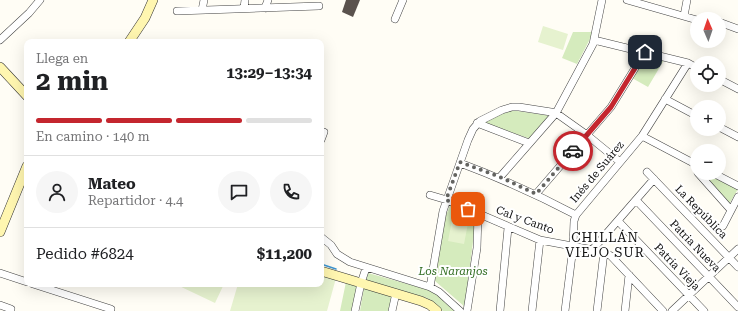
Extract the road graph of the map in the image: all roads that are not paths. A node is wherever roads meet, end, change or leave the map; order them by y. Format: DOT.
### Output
graph roads {
  1 [pos="40,0"];
  2 [pos="153,0"];
  3 [pos="204,0"];
  4 [pos="245,0"];
  5 [pos="268,0"];
  6 [pos="403,0"];
  7 [pos="602,0"];
  8 [pos="627,0"];
  9 [pos="687,0"];
  10 [pos="644,2"];
  11 [pos="310,3"];
  12 [pos="319,6"];
  13 [pos="244,8"];
  14 [pos="265,8"];
  15 [pos="202,10"];
  16 [pos="177,11"];
  17 [pos="684,16"];
  18 [pos="690,18"];
  19 [pos="395,19"];
  20 [pos="726,25"];
  21 [pos="738,29"];
  22 [pos="131,39"];
  23 [pos="0,40"];
  24 [pos="594,40"];
  25 [pos="645,52"];
  26 [pos="688,63"];
  27 [pos="0,67"];
  28 [pos="726,83"];
  29 [pos="738,89"];
  30 [pos="24,93"];
  31 [pos="665,99"];
  32 [pos="690,112"];
  33 [pos="556,113"];
  34 [pos="477,123"];
  35 [pos="726,131"];
  36 [pos="587,135"];
  37 [pos="642,136"];
  38 [pos="738,137"];
  39 [pos="529,143"];
  40 [pos="683,157"];
  41 [pos="690,161"];
  42 [pos="460,162"];
  43 [pos="620,162"];
  44 [pos="690,164"];
  45 [pos="648,172"];
  46 [pos="24,173"];
  47 [pos="500,177"];
  48 [pos="654,180"];
  49 [pos="705,180"];
  50 [pos="726,180"];
  51 [pos="738,186"];
  52 [pos="536,194"];
  53 [pos="430,195"];
  54 [pos="738,197"];
  55 [pos="446,200"];
  56 [pos="636,200"];
  57 [pos="730,210"];
  58 [pos="478,214"];
  59 [pos="576,215"];
  60 [pos="618,221"];
  61 [pos="723,226"];
  62 [pos="508,228"];
  63 [pos="0,232"];
  64 [pos="324,239"];
  65 [pos="540,240"];
  66 [pos="573,247"];
  67 [pos="593,249"];
  68 [pos="738,250"];
  69 [pos="604,252"];
  70 [pos="729,258"];
  71 [pos="738,267"];
  72 [pos="366,268"];
  73 [pos="324,272"];
  74 [pos="0,273"];
  75 [pos="629,275"];
  76 [pos="709,276"];
  77 [pos="24,281"];
  78 [pos="361,283"];
  79 [pos="42,287"];
  80 [pos="430,287"];
  81 [pos="396,293"];
  82 [pos="689,295"];
  83 [pos="0,305"];
  84 [pos="656,307"];
  85 [pos="738,307"];
  86 [pos="429,308"];
  87 [pos="11,309"];
  88 [pos="111,309"];
  89 [pos="356,311"];
  90 [pos="392,311"];
  91 [pos="437,311"];
  92 [pos="460,311"];
  93 [pos="467,311"];
  94 [pos="500,311"];
  95 [pos="532,311"];
  96 [pos="565,311"];
  97 [pos="597,311"];
  98 [pos="625,311"];
  99 [pos="663,311"];
  100 [pos="672,311"];
  101 [pos="704,311"];
  1 -- 23 [label="street"];
  2 -- 22 [label="street"];
  3 -- 15 [label="street"];
  4 -- 13 [label="street"];
  5 -- 14 [label="street"];
  6 -- 19 [label="street"];
  7 -- 24 [label="street"];
  8 -- 10 [label="street"];
  9 -- 17 [label="street"];
  10 -- 17 [label="street"];
  11 -- 12 [label="street"];
  11 -- 14 [label="street"];
  13 -- 14 [label="street"];
  13 -- 15 [label="street"];
  15 -- 16 [label="street"];
  17 -- 18 [label="street"];
  20 -- 21 [label="street"];
  24 -- 25 [label="street"];
  24 -- 33 [label="street"];
  25 -- 26 [label="street"];
  25 -- 36 [label="street"];
  26 -- 31 [label="street, Inés de Suárez"];
  27 -- 30 [label="street"];
  28 -- 29 [label="street"];
  31 -- 32 [label="street"];
  31 -- 37 [label="street, Inés de Suárez"];
  33 -- 34 [label="street"];
  33 -- 36 [label="street"];
  33 -- 39 [label="street"];
  34 -- 39 [label="street"];
  34 -- 42 [label="street"];
  35 -- 38 [label="street"];
  36 -- 43 [label="street"];
  36 -- 52 [label="street"];
  37 -- 40 [label="street"];
  37 -- 43 [label="street, Inés de Suárez"];
  39 -- 47 [label="street"];
  40 -- 41 [label="street"];
  40 -- 44 [label="street"];
  42 -- 47 [label="street"];
  42 -- 55 [label="street"];
  43 -- 59 [label="street, Inés de Suárez"];
  45 -- 48 [label="street, La República"];
  46 -- 63 [label="street"];
  47 -- 52 [label="street"];
  48 -- 56 [label="street"];
  48 -- 70 [label="street, La República"];
  49 -- 57 [label="street"];
  50 -- 51 [label="street"];
  52 -- 59 [label="street"];
  53 -- 55 [label="street, Cal y Canto"];
  54 -- 57 [label="street"];
  55 -- 58 [label="street, Cal y Canto"];
  55 -- 80 [label="street"];
  56 -- 60 [label="street"];
  56 -- 76 [label="street, Patria Nueva"];
  57 -- 61 [label="street"];
  58 -- 62 [label="street, Cal y Canto"];
  58 -- 93 [label="street"];
  59 -- 66 [label="street, Inés de Suárez"];
  60 -- 67 [label="street"];
  60 -- 82 [label="street, Patria Vieja"];
  62 -- 65 [label="street, Cal y Canto"];
  62 -- 94 [label="street"];
  64 -- 72 [label="street"];
  65 -- 66 [label="street, Cal y Canto"];
  65 -- 95 [label="street"];
  66 -- 67 [label="street, Cal y Canto"];
  66 -- 96 [label="street, Inés de Suárez"];
  67 -- 69 [label="street, Cal y Canto"];
  68 -- 70 [label="street"];
  69 -- 75 [label="street, Cal y Canto"];
  69 -- 97 [label="street"];
  70 -- 71 [label="street, La República"];
  70 -- 76 [label="street"];
  72 -- 78 [label="street"];
  72 -- 80 [label="street"];
  73 -- 78 [label="street"];
  74 -- 77 [label="street"];
  75 -- 84 [label="street, Cal y Canto"];
  75 -- 98 [label="street"];
  76 -- 82 [label="street"];
  76 -- 85 [label="street, Patria Nueva"];
  78 -- 81 [label="street"];
  78 -- 89 [label="street"];
  79 -- 88 [label="street"];
  80 -- 92 [label="street"];
  81 -- 86 [label="street"];
  81 -- 90 [label="street"];
  82 -- 100 [label="street"];
  82 -- 101 [label="street, Patria Vieja"];
  83 -- 87 [label="street"];
  84 -- 99 [label="street, Cal y Canto"];
  86 -- 91 [label="street"];
}
